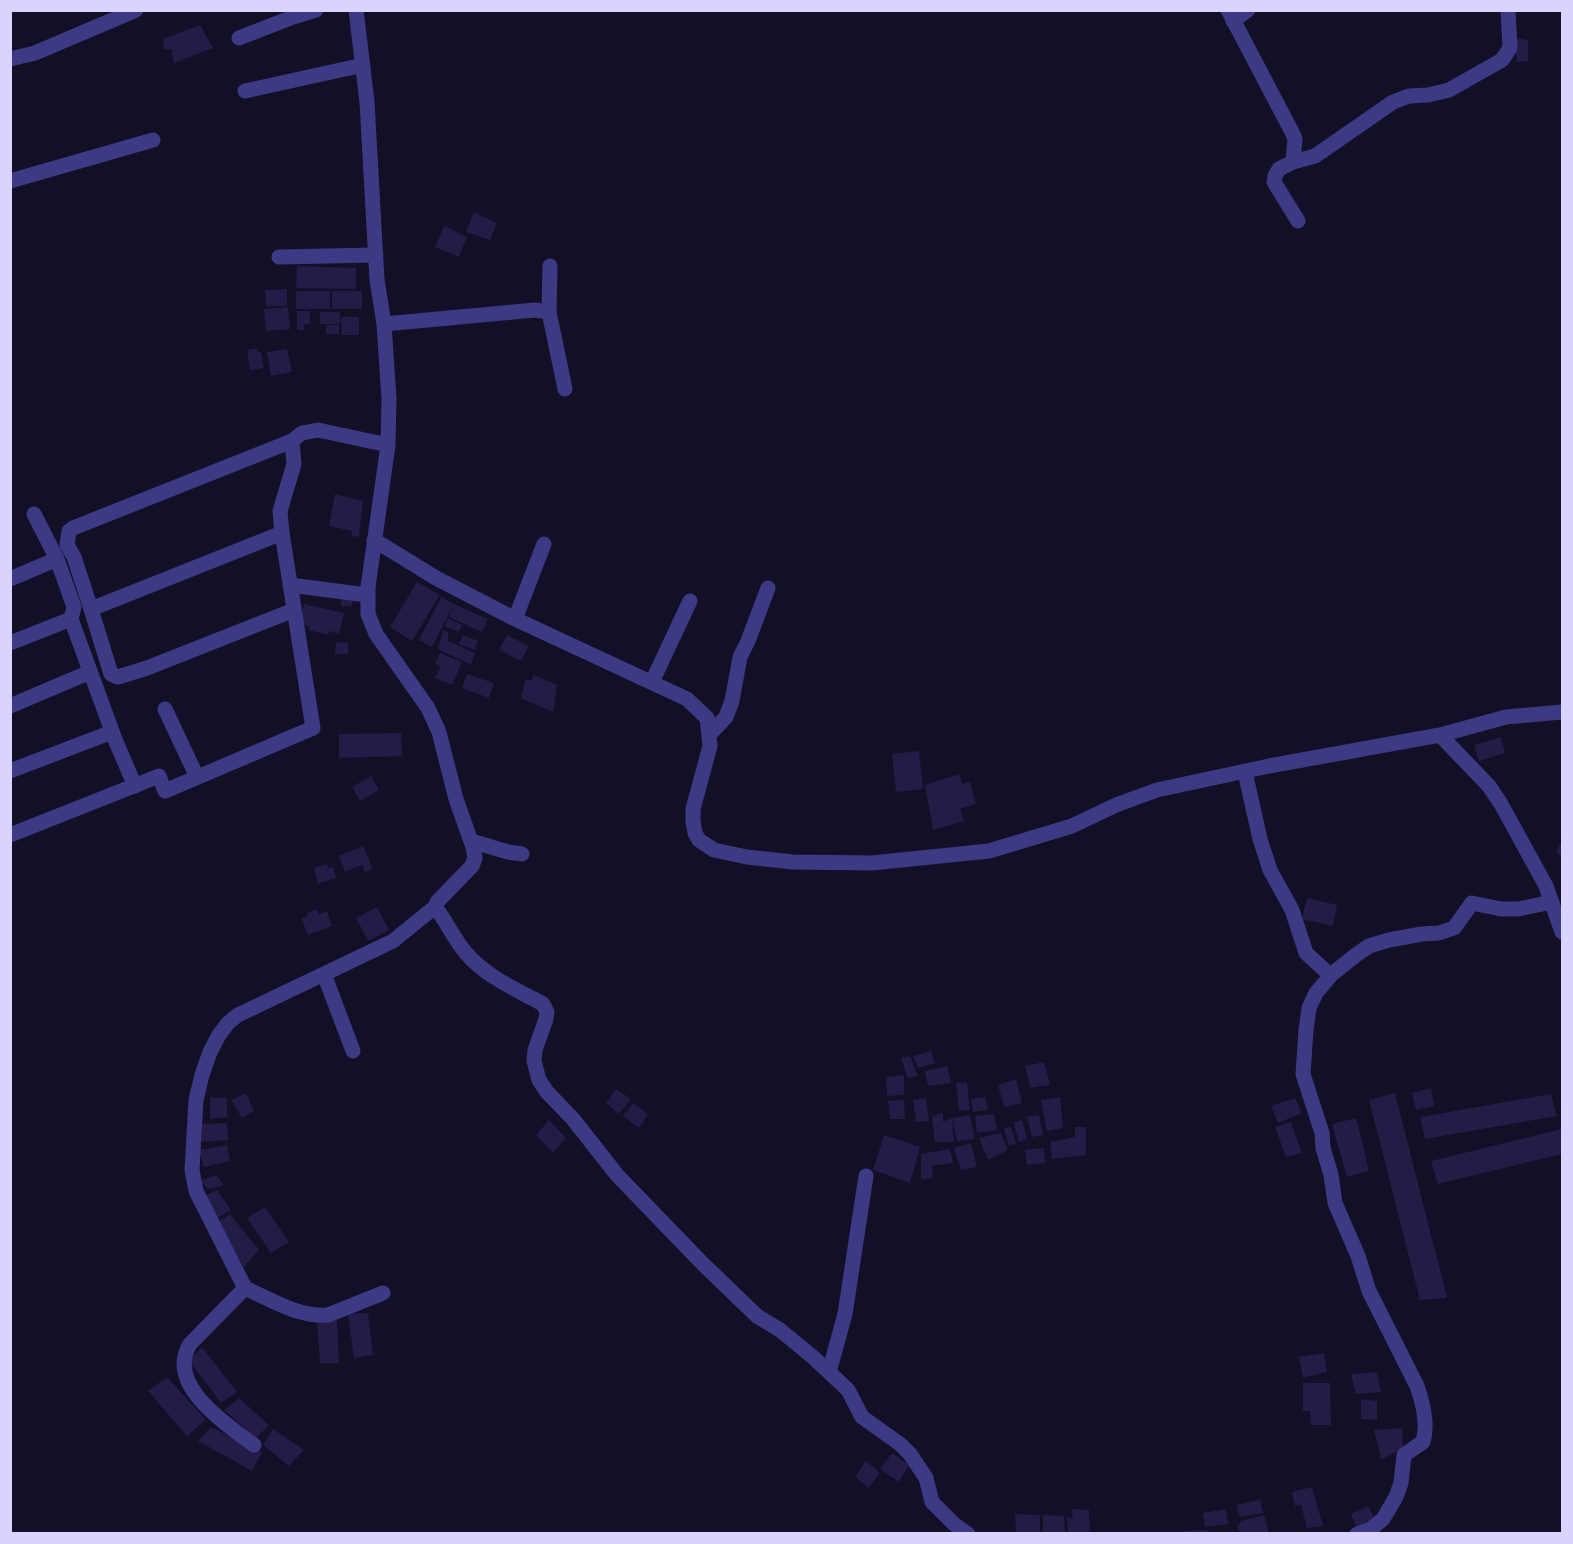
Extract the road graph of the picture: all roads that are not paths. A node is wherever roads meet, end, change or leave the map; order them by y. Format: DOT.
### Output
graph roads {
  1 [pos="136,10"];
  2 [pos="316,10"];
  3 [pos="356,10"];
  4 [pos="1248,10"];
  5 [pos="1508,10"];
  6 [pos="1231,16"];
  7 [pos="238,38"];
  8 [pos="10,59"];
  9 [pos="363,65"];
  10 [pos="245,91"];
  11 [pos="153,140"];
  12 [pos="1293,162"];
  13 [pos="10,181"];
  14 [pos="1298,220"];
  15 [pos="376,255"];
  16 [pos="279,257"];
  17 [pos="550,266"];
  18 [pos="549,312"];
  19 [pos="384,324"];
  20 [pos="565,388"];
  21 [pos="292,441"];
  22 [pos="388,445"];
  23 [pos="34,514"];
  24 [pos="282,533"];
  25 [pos="374,540"];
  26 [pos="544,544"];
  27 [pos="57,559"];
  28 [pos="10,579"];
  29 [pos="290,585"];
  30 [pos="768,588"];
  31 [pos="367,595"];
  32 [pos="690,600"];
  33 [pos="91,609"];
  34 [pos="294,610"];
  35 [pos="71,619"];
  36 [pos="515,619"];
  37 [pos="10,643"];
  38 [pos="90,672"];
  39 [pos="652,682"];
  40 [pos="10,706"];
  41 [pos="165,709"];
  42 [pos="1563,712"];
  43 [pos="112,732"];
  44 [pos="709,735"];
  45 [pos="1440,735"];
  46 [pos="10,771"];
  47 [pos="1245,772"];
  48 [pos="197,777"];
  49 [pos="135,786"];
  50 [pos="10,835"];
  51 [pos="471,841"];
  52 [pos="522,854"];
  53 [pos="1552,902"];
  54 [pos="435,907"];
  55 [pos="1563,932"];
  56 [pos="324,974"];
  57 [pos="1330,975"];
  58 [pos="353,1051"];
  59 [pos="866,1176"];
  60 [pos="245,1288"];
  61 [pos="383,1293"];
  62 [pos="829,1372"];
  63 [pos="255,1444"];
  64 [pos="968,1533"];
  65 [pos="1357,1533"];
  1 -- 8 [label="street"];
  2 -- 7 [label="street"];
  3 -- 9 [label="street"];
  4 -- 6 [label="street"];
  5 -- 12 [label="street"];
  6 -- 12 [label="street"];
  9 -- 10 [label="street"];
  9 -- 15 [label="street"];
  11 -- 13 [label="street"];
  12 -- 14 [label="street"];
  15 -- 16 [label="street"];
  15 -- 19 [label="street"];
  17 -- 18 [label="street"];
  18 -- 19 [label="street"];
  18 -- 20 [label="street"];
  19 -- 22 [label="street"];
  21 -- 22 [label="street"];
  21 -- 24 [label="street"];
  21 -- 33 [label="street"];
  22 -- 25 [label="street"];
  23 -- 27 [label="street"];
  24 -- 29 [label="street"];
  24 -- 33 [label="street"];
  25 -- 31 [label="street"];
  25 -- 36 [label="street"];
  26 -- 36 [label="street"];
  27 -- 28 [label="street"];
  27 -- 35 [label="street"];
  29 -- 31 [label="street"];
  29 -- 34 [label="street"];
  30 -- 44 [label="street"];
  31 -- 51 [label="street"];
  32 -- 39 [label="street"];
  33 -- 34 [label="street"];
  34 -- 48 [label="street"];
  35 -- 37 [label="street"];
  35 -- 38 [label="street"];
  36 -- 39 [label="street"];
  38 -- 40 [label="street"];
  38 -- 43 [label="street"];
  39 -- 44 [label="street"];
  41 -- 48 [label="street"];
  42 -- 45 [label="street"];
  43 -- 46 [label="street"];
  43 -- 49 [label="street"];
  44 -- 47 [label="street"];
  45 -- 47 [label="street"];
  45 -- 53 [label="street"];
  47 -- 57 [label="street"];
  48 -- 49 [label="street"];
  49 -- 50 [label="street"];
  51 -- 52 [label="street"];
  51 -- 54 [label="street"];
  53 -- 55 [label="street"];
  53 -- 57 [label="street"];
  54 -- 56 [label="street"];
  54 -- 62 [label="street"];
  56 -- 58 [label="street"];
  56 -- 60 [label="street"];
  57 -- 65 [label="street"];
  59 -- 62 [label="street"];
  60 -- 61 [label="street"];
  60 -- 63 [label="street"];
  62 -- 64 [label="street"];
}
